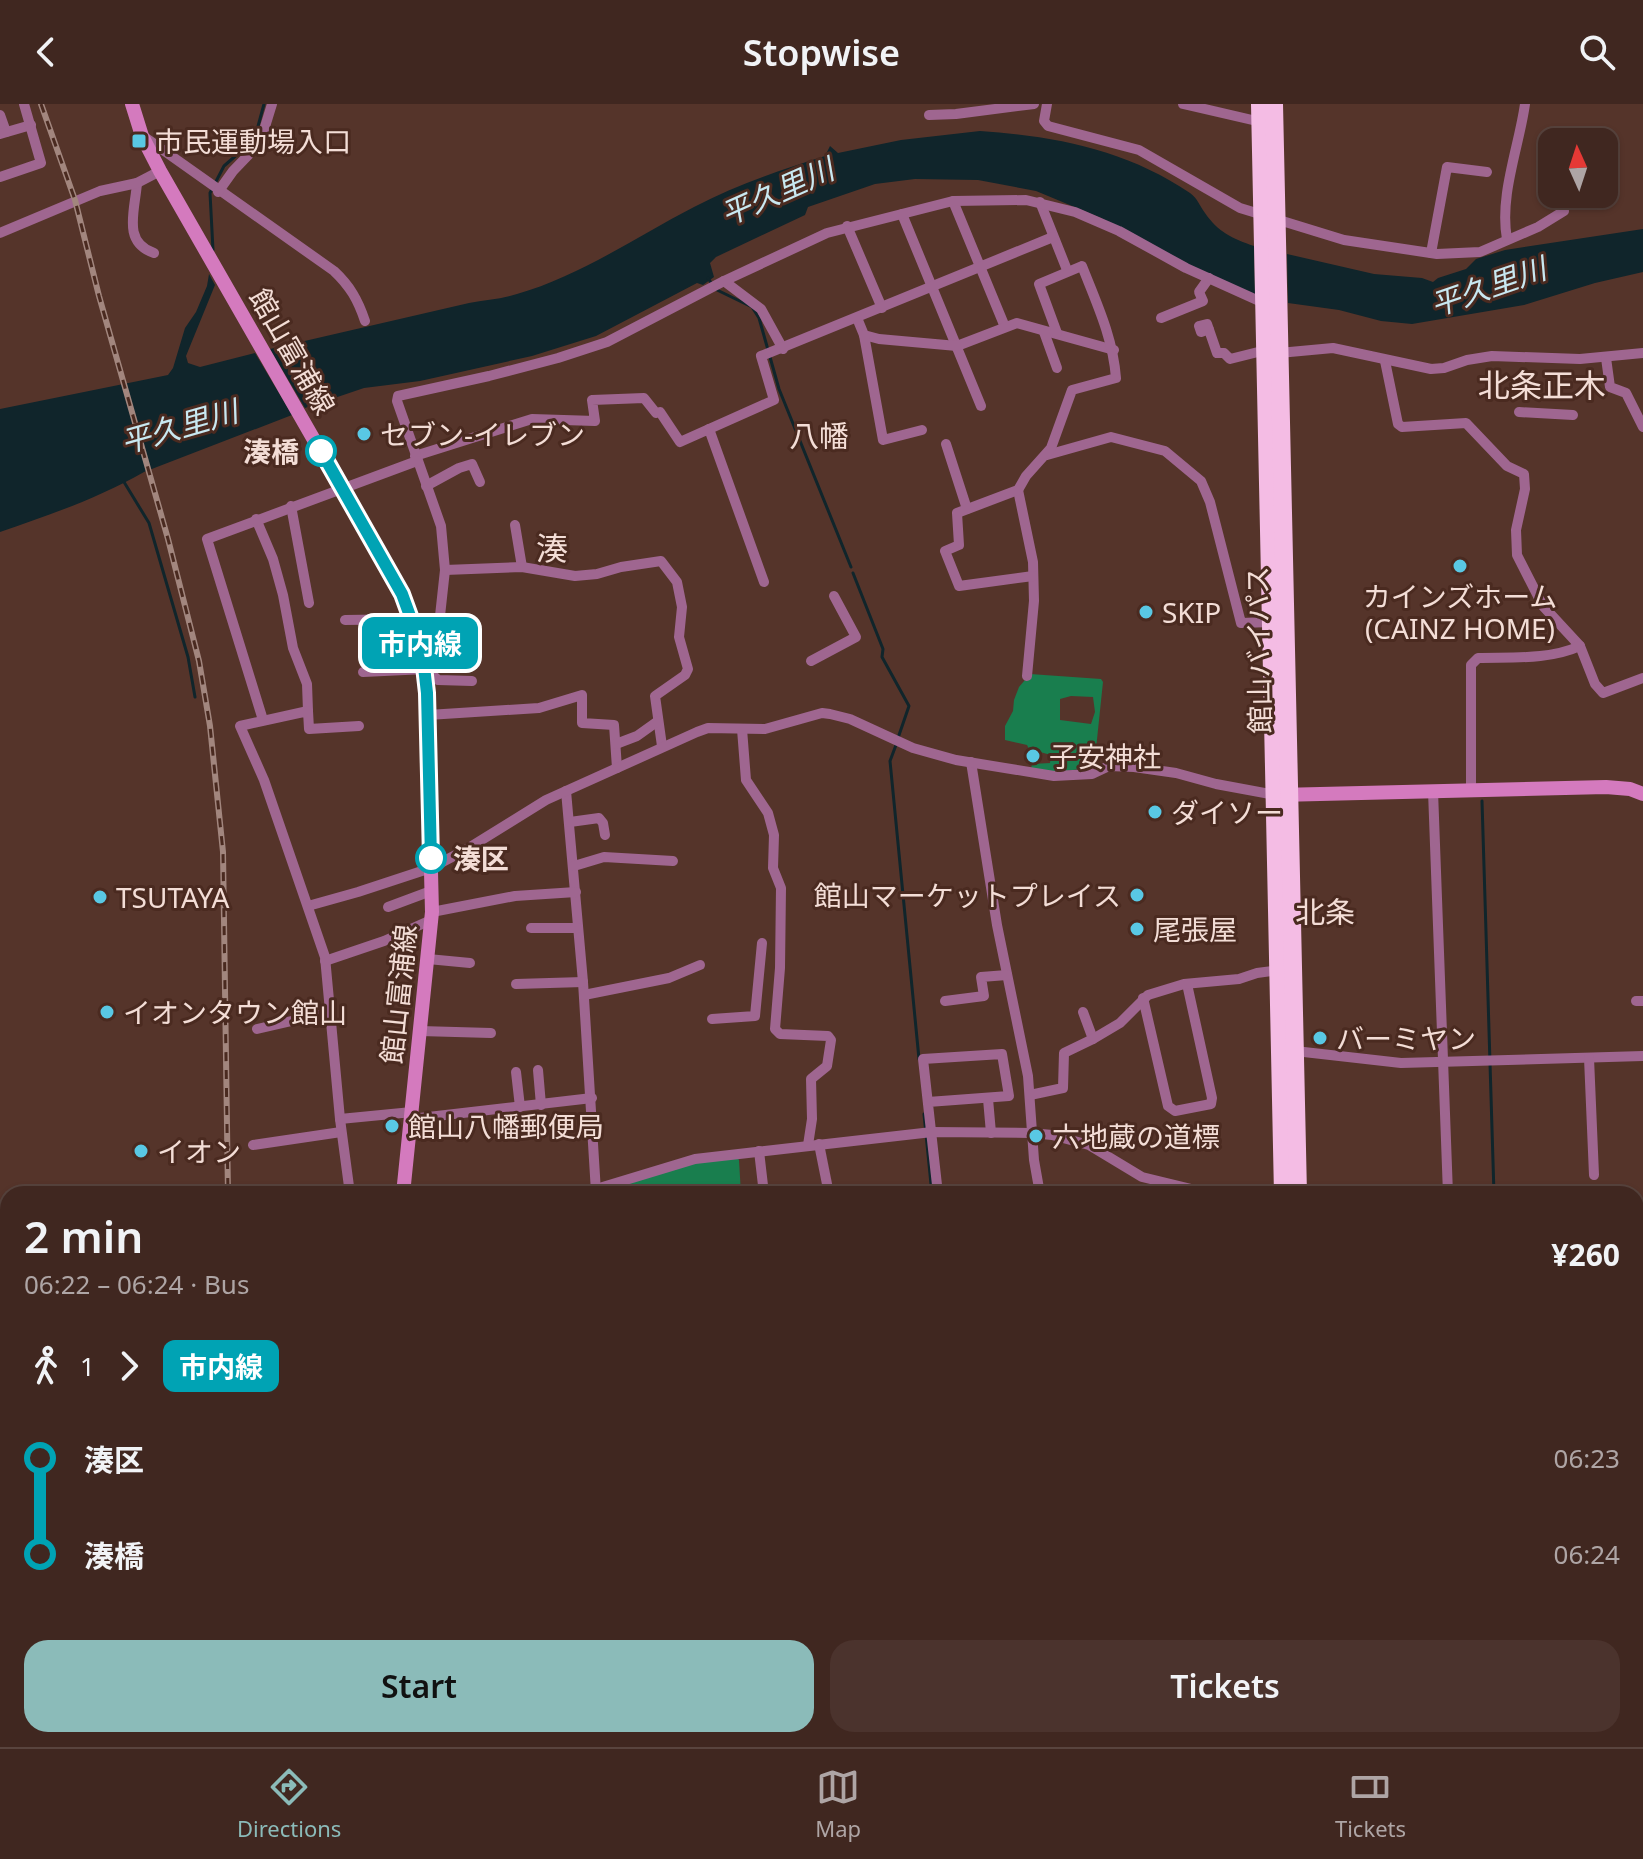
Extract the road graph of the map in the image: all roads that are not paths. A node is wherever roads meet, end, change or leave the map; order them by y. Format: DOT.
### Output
graph roads {
  1 [pos="24,104"];
  2 [pos="132,104"];
  3 [pos="272,104"];
  4 [pos="1034,104"];
  5 [pos="1047,104"];
  6 [pos="1183,104"];
  7 [pos="1274,104"];
  8 [pos="1525,104"];
  9 [pos="1260,113"];
  10 [pos="0,115"];
  11 [pos="929,115"];
  12 [pos="31,125"];
  13 [pos="3,133"];
  14 [pos="142,136"];
  15 [pos="160,171"];
  16 [pos="1487,172"];
  17 [pos="0,177"];
  18 [pos="137,183"];
  19 [pos="216,190"];
  20 [pos="953,201"];
  21 [pos="1040,202"];
  22 [pos="1564,211"];
  23 [pos="902,214"];
  24 [pos="1270,220"];
  25 [pos="847,226"];
  26 [pos="0,233"];
  27 [pos="1053,237"];
  28 [pos="1507,239"];
  29 [pos="154,253"];
  30 [pos="1431,253"];
  31 [pos="981,267"];
  32 [pos="1067,270"];
  33 [pos="1209,278"];
  34 [pos="721,282"];
  35 [pos="932,287"];
  36 [pos="1271,304"];
  37 [pos="882,308"];
  38 [pos="857,318"];
  39 [pos="1161,318"];
  40 [pos="365,321"];
  41 [pos="1005,327"];
  42 [pos="1209,329"];
  43 [pos="1044,332"];
  44 [pos="1057,333"];
  45 [pos="864,335"];
  46 [pos="957,346"];
  47 [pos="1114,350"];
  48 [pos="774,352"];
  49 [pos="1272,352"];
  50 [pos="1643,353"];
  51 [pos="1606,358"];
  52 [pos="1385,361"];
  53 [pos="1057,368"];
  54 [pos="981,406"];
  55 [pos="1519,412"];
  56 [pos="1573,415"];
  57 [pos="1643,427"];
  58 [pos="709,429"];
  59 [pos="922,430"];
  60 [pos="946,444"];
  61 [pos="1047,455"];
  62 [pos="416,458"];
  63 [pos="480,482"];
  64 [pos="426,486"];
  65 [pos="342,487"];
  66 [pos="1018,490"];
  67 [pos="291,506"];
  68 [pos="967,509"];
  69 [pos="256,519"];
  70 [pos="515,525"];
  71 [pos="522,567"];
  72 [pos="445,570"];
  73 [pos="1033,576"];
  74 [pos="764,582"];
  75 [pos="834,596"];
  76 [pos="309,603"];
  77 [pos="413,619"];
  78 [pos="345,620"];
  79 [pos="369,620"];
  80 [pos="1271,622"];
  81 [pos="1580,646"];
  82 [pos="370,650"];
  83 [pos="811,661"];
  84 [pos="426,669"];
  85 [pos="363,672"];
  86 [pos="1027,676"];
  87 [pos="1643,678"];
  88 [pos="472,681"];
  89 [pos="308,711"];
  90 [pos="428,715"];
  91 [pos="263,720"];
  92 [pos="658,721"];
  93 [pos="359,726"];
  94 [pos="742,729"];
  95 [pos="616,744"];
  96 [pos="662,746"];
  97 [pos="971,762"];
  98 [pos="617,768"];
  99 [pos="566,791"];
  100 [pos="1433,791"];
  101 [pos="1471,791"];
  102 [pos="1282,794"];
  103 [pos="1643,794"];
  104 [pos="570,822"];
  105 [pos="605,835"];
  106 [pos="673,861"];
  107 [pos="574,866"];
  108 [pos="431,868"];
  109 [pos="431,891"];
  110 [pos="576,892"];
  111 [pos="308,906"];
  112 [pos="388,907"];
  113 [pos="432,916"];
  114 [pos="531,928"];
  115 [pos="578,928"];
  116 [pos="762,943"];
  117 [pos="428,959"];
  118 [pos="325,961"];
  119 [pos="470,963"];
  120 [pos="700,965"];
  121 [pos="1279,970"];
  122 [pos="1007,975"];
  123 [pos="583,982"];
  124 [pos="516,984"];
  125 [pos="1187,984"];
  126 [pos="584,995"];
  127 [pos="1143,998"];
  128 [pos="945,1001"];
  129 [pos="331,1012"];
  130 [pos="1083,1012"];
  131 [pos="712,1019"];
  132 [pos="257,1029"];
  133 [pos="420,1031"];
  134 [pos="491,1033"];
  135 [pos="1093,1039"];
  136 [pos="1295,1051"];
  137 [pos="1643,1056"];
  138 [pos="1589,1058"];
  139 [pos="1444,1062"];
  140 [pos="538,1070"];
  141 [pos="516,1072"];
  142 [pos="1030,1095"];
  143 [pos="592,1098"];
  144 [pos="988,1099"];
  145 [pos="928,1102"];
  146 [pos="541,1105"];
  147 [pos="520,1107"];
  148 [pos="412,1115"];
  149 [pos="340,1119"];
  150 [pos="341,1132"];
  151 [pos="928,1133"];
  152 [pos="991,1133"];
  153 [pos="1031,1133"];
  154 [pos="813,1144"];
  155 [pos="253,1145"];
  156 [pos="759,1151"];
  157 [pos="1594,1175"];
  158 [pos="349,1186"];
  159 [pos="404,1186"];
  160 [pos="596,1186"];
  161 [pos="611,1186"];
  162 [pos="763,1186"];
  163 [pos="826,1186"];
  164 [pos="937,1186"];
  165 [pos="1039,1186"];
  166 [pos="1179,1186"];
  167 [pos="1283,1186"];
  168 [pos="1298,1186"];
  169 [pos="1448,1186"];
  1 -- 12 [label="street"];
  2 -- 14 [label="main road, 館山富浦線"];
  3 -- 19 [label="street"];
  4 -- 11 [label="street"];
  5 -- 24 [label="street"];
  6 -- 9 [label="street"];
  7 -- 24 [label="highway, 館山バイパス"];
  8 -- 28 [label="street"];
  9 -- 24 [label="highway, 館山バイパス"];
  10 -- 13 [label="street"];
  12 -- 13 [label="street"];
  12 -- 17 [label="street"];
  14 -- 15 [label="main road, 館山富浦線"];
  14 -- 19 [label="street"];
  15 -- 18 [label="street"];
  15 -- 65 [label="main road, 館山富浦線"];
  16 -- 30 [label="street"];
  18 -- 26 [label="street"];
  18 -- 29 [label="street"];
  19 -- 40 [label="street"];
  20 -- 21 [label="street"];
  20 -- 23 [label="street"];
  20 -- 31 [label="street"];
  21 -- 27 [label="street"];
  21 -- 33 [label="street"];
  22 -- 28 [label="street"];
  23 -- 25 [label="street"];
  23 -- 35 [label="street"];
  24 -- 30 [label="street"];
  24 -- 36 [label="highway, 館山バイパス"];
  25 -- 34 [label="street"];
  25 -- 37 [label="street"];
  27 -- 31 [label="street"];
  27 -- 32 [label="street"];
  28 -- 30 [label="street"];
  31 -- 35 [label="street"];
  31 -- 41 [label="street"];
  32 -- 44 [label="street"];
  32 -- 47 [label="street"];
  33 -- 36 [label="street"];
  33 -- 39 [label="street"];
  34 -- 48 [label="street"];
  34 -- 62 [label="street"];
  35 -- 37 [label="street"];
  35 -- 46 [label="street"];
  36 -- 49 [label="highway, 館山バイパス"];
  37 -- 38 [label="street"];
  38 -- 45 [label="street"];
  38 -- 48 [label="street"];
  41 -- 43 [label="street"];
  41 -- 46 [label="street"];
  42 -- 49 [label="street"];
  43 -- 44 [label="street"];
  43 -- 53 [label="street"];
  44 -- 47 [label="street"];
  45 -- 46 [label="street"];
  45 -- 59 [label="street"];
  46 -- 54 [label="street"];
  47 -- 61 [label="street"];
  48 -- 58 [label="street"];
  49 -- 52 [label="street"];
  49 -- 80 [label="highway, 館山バイパス"];
  49 -- 102 [label="highway, 館山バイパス"];
  50 -- 51 [label="street"];
  51 -- 52 [label="street"];
  51 -- 57 [label="street"];
  52 -- 81 [label="street"];
  55 -- 56 [label="street"];
  58 -- 62 [label="street"];
  58 -- 74 [label="street"];
  60 -- 68 [label="street"];
  61 -- 66 [label="street"];
  61 -- 80 [label="street"];
  62 -- 64 [label="street"];
  62 -- 65 [label="street"];
  63 -- 64 [label="street"];
  64 -- 72 [label="street"];
  65 -- 67 [label="street"];
  65 -- 77 [label="main road, 館山富浦線"];
  66 -- 68 [label="street"];
  66 -- 73 [label="street"];
  67 -- 69 [label="street"];
  67 -- 76 [label="street"];
  68 -- 73 [label="street"];
  69 -- 89 [label="street"];
  69 -- 91 [label="street"];
  70 -- 71 [label="street"];
  71 -- 72 [label="street"];
  71 -- 92 [label="street"];
  72 -- 84 [label="street"];
  73 -- 86 [label="street"];
  75 -- 83 [label="street"];
  77 -- 79 [label="street"];
  77 -- 84 [label="main road, 館山富浦線"];
  78 -- 79 [label="street"];
  79 -- 82 [label="street"];
  80 -- 102 [label="highway, 館山バイパス"];
  81 -- 87 [label="street"];
  81 -- 101 [label="street"];
  84 -- 85 [label="street"];
  84 -- 88 [label="street"];
  84 -- 90 [label="main road, 館山富浦線"];
  89 -- 91 [label="street"];
  89 -- 93 [label="street"];
  90 -- 95 [label="street"];
  90 -- 108 [label="main road, 館山富浦線"];
  91 -- 111 [label="street"];
  92 -- 95 [label="street"];
  92 -- 96 [label="street"];
  94 -- 96 [label="street"];
  94 -- 97 [label="street"];
  94 -- 154 [label="street"];
  95 -- 98 [label="street"];
  96 -- 98 [label="street"];
  97 -- 102 [label="street"];
  97 -- 122 [label="street"];
  98 -- 99 [label="street"];
  99 -- 104 [label="street"];
  99 -- 108 [label="street"];
  100 -- 101 [label="main road"];
  100 -- 102 [label="main road"];
  100 -- 139 [label="street"];
  101 -- 103 [label="main road"];
  102 -- 121 [label="highway, 館山バイパス"];
  102 -- 136 [label="highway, 館山バイパス"];
  104 -- 105 [label="street"];
  104 -- 107 [label="street"];
  106 -- 107 [label="street"];
  107 -- 110 [label="street"];
  108 -- 109 [label="main road, 館山富浦線"];
  108 -- 111 [label="street"];
  109 -- 112 [label="street"];
  109 -- 113 [label="main road, 館山富浦線"];
  110 -- 113 [label="street"];
  110 -- 115 [label="street"];
  111 -- 118 [label="street"];
  113 -- 117 [label="main road, 館山富浦線"];
  113 -- 118 [label="street"];
  114 -- 115 [label="street"];
  115 -- 123 [label="street"];
  116 -- 131 [label="street"];
  117 -- 119 [label="street"];
  117 -- 133 [label="main road, 館山富浦線"];
  118 -- 129 [label="street"];
  120 -- 126 [label="street"];
  121 -- 125 [label="street"];
  121 -- 167 [label="highway, 館山バイパス"];
  122 -- 128 [label="street"];
  122 -- 142 [label="street"];
  123 -- 124 [label="street"];
  123 -- 126 [label="street"];
  125 -- 127 [label="street"];
  125 -- 127 [label="street"];
  126 -- 143 [label="street"];
  127 -- 135 [label="street"];
  129 -- 132 [label="street"];
  129 -- 149 [label="street"];
  130 -- 135 [label="street"];
  133 -- 134 [label="street"];
  133 -- 148 [label="main road, 館山富浦線"];
  135 -- 142 [label="street"];
  136 -- 139 [label="street"];
  136 -- 168 [label="highway, 館山バイパス"];
  137 -- 138 [label="street"];
  138 -- 139 [label="street"];
  138 -- 157 [label="street"];
  139 -- 169 [label="street"];
  140 -- 146 [label="street"];
  141 -- 147 [label="street"];
  142 -- 153 [label="street"];
  143 -- 146 [label="street"];
  143 -- 160 [label="street"];
  144 -- 145 [label="street"];
  144 -- 145 [label="street"];
  144 -- 152 [label="street"];
  145 -- 151 [label="street"];
  146 -- 147 [label="street"];
  147 -- 148 [label="street"];
  148 -- 149 [label="street"];
  148 -- 159 [label="main road, 館山富浦線"];
  149 -- 150 [label="street"];
  150 -- 155 [label="street"];
  150 -- 158 [label="street"];
  151 -- 152 [label="street"];
  151 -- 154 [label="street"];
  151 -- 164 [label="street"];
  152 -- 153 [label="street"];
  153 -- 165 [label="street"];
  153 -- 166 [label="street"];
  154 -- 156 [label="street"];
  154 -- 163 [label="street"];
  156 -- 161 [label="street"];
  156 -- 162 [label="street"];
}
